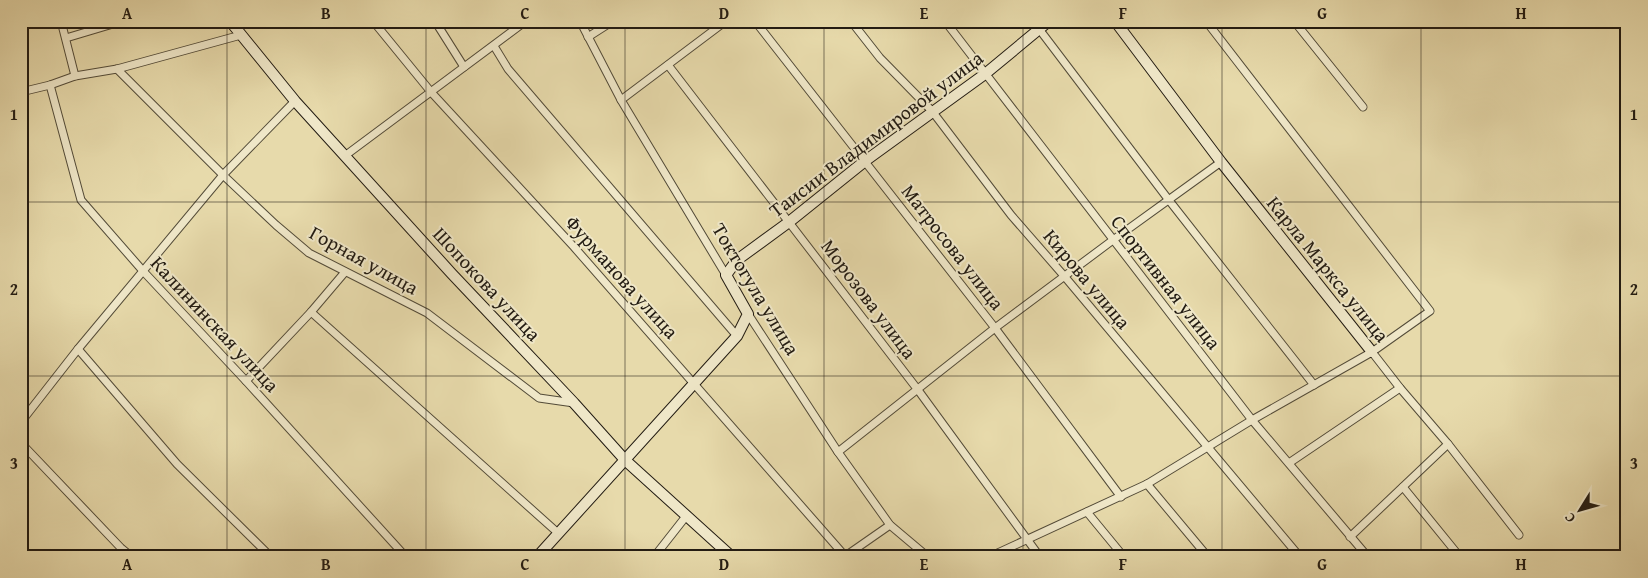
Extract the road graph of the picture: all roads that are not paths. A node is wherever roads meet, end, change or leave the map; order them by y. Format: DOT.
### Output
graph roads {
  1 [pos="61,21"];
  2 [pos="123,21"];
  3 [pos="230,21"];
  4 [pos="373,21"];
  5 [pos="435,21"];
  6 [pos="526,21"];
  7 [pos="580,21"];
  8 [pos="613,21"];
  9 [pos="726,21"];
  10 [pos="755,21"];
  11 [pos="851,21"];
  12 [pos="945,21"];
  13 [pos="1049,21"];
  14 [pos="1115,21"];
  15 [pos="1206,21"];
  16 [pos="1294,21"];
  17 [pos="1036,25"];
  18 [pos="241,35"];
  19 [pos="588,37"];
  20 [pos="66,38"];
  21 [pos="494,46"];
  22 [pos="668,65"];
  23 [pos="464,67"];
  24 [pos="117,69"];
  25 [pos="985,74"];
  26 [pos="74,76"];
  27 [pos="50,86"];
  28 [pos="21,92"];
  29 [pos="431,92"];
  30 [pos="295,100"];
  31 [pos="621,100"];
  32 [pos="1363,107"];
  33 [pos="932,111"];
  34 [pos="346,155"];
  35 [pos="865,161"];
  36 [pos="1221,162"];
  37 [pos="223,175"];
  38 [pos="1168,199"];
  39 [pos="790,222"];
  40 [pos="1113,240"];
  41 [pos="143,271"];
  42 [pos="345,272"];
  43 [pos="726,275"];
  44 [pos="1065,276"];
  45 [pos="311,312"];
  46 [pos="748,314"];
  47 [pos="996,328"];
  48 [pos="737,336"];
  49 [pos="78,349"];
  50 [pos="1372,352"];
  51 [pos="246,381"];
  52 [pos="695,383"];
  53 [pos="1314,385"];
  54 [pos="1400,388"];
  55 [pos="918,390"];
  56 [pos="574,403"];
  57 [pos="1252,420"];
  58 [pos="21,422"];
  59 [pos="21,443"];
  60 [pos="1448,444"];
  61 [pos="1207,447"];
  62 [pos="838,452"];
  63 [pos="625,460"];
  64 [pos="1289,463"];
  65 [pos="1147,484"];
  66 [pos="1403,487"];
  67 [pos="1121,497"];
  68 [pos="1087,512"];
  69 [pos="687,515"];
  70 [pos="890,525"];
  71 [pos="558,533"];
  72 [pos="1519,535"];
  73 [pos="1350,538"];
  74 [pos="1027,540"];
  75 [pos="845,556"];
  76 [pos="132,557"];
  77 [pos="271,557"];
  78 [pos="406,557"];
  79 [pos="537,557"];
  80 [pos="654,557"];
  81 [pos="732,557"];
  82 [pos="928,557"];
  83 [pos="989,557"];
  84 [pos="1040,557"];
  85 [pos="1124,557"];
  86 [pos="1208,557"];
  87 [pos="1300,557"];
  88 [pos="1368,557"];
  89 [pos="1460,557"];
  1 -- 20 [label="street"];
  2 -- 20 [label="street"];
  3 -- 18 [label="street, Шопокова улица"];
  4 -- 29 [label="street, Фурманова улица"];
  5 -- 23 [label="street"];
  6 -- 21 [label="street"];
  7 -- 19 [label="street, Токтогула улица"];
  8 -- 19 [label="street"];
  9 -- 22 [label="street"];
  10 -- 35 [label="street, Матросова улица"];
  11 -- 33 [label="street, Кирова улица"];
  12 -- 25 [label="street, Спортивная улица"];
  13 -- 17 [label="street, Таисии Владимировой улица"];
  14 -- 36 [label="street, Карла Маркса улица"];
  15 -- 50 [label="street"];
  16 -- 32 [label="street"];
  17 -- 25 [label="street, Таисии Владимировой улица"];
  17 -- 38 [label="street"];
  18 -- 24 [label="street"];
  18 -- 30 [label="street, Шопокова улица"];
  19 -- 31 [label="street, Токтогула улица"];
  20 -- 26 [label="street"];
  21 -- 23 [label="street"];
  21 -- 48 [label="street"];
  22 -- 31 [label="street"];
  22 -- 39 [label="street, Морозова улица"];
  23 -- 29 [label="street"];
  24 -- 26 [label="street"];
  24 -- 37 [label="street, Горная улица"];
  25 -- 33 [label="street, Таисии Владимировой улица"];
  25 -- 40 [label="street, Спортивная улица"];
  26 -- 27 [label="street"];
  27 -- 28 [label="street"];
  27 -- 41 [label="street, Калининская улица"];
  29 -- 34 [label="street"];
  29 -- 52 [label="street, Фурманова улица"];
  30 -- 34 [label="street, Шопокова улица"];
  30 -- 37 [label="street"];
  31 -- 43 [label="street, Токтогула улица"];
  33 -- 35 [label="street, Таисии Владимировой улица"];
  33 -- 44 [label="street, Кирова улица"];
  34 -- 56 [label="street, Шопокова улица"];
  35 -- 39 [label="street, Таисии Владимировой улица"];
  35 -- 47 [label="street, Матросова улица"];
  36 -- 38 [label="street"];
  36 -- 50 [label="street, Карла Маркса улица"];
  37 -- 41 [label="street"];
  37 -- 42 [label="street, Горная улица"];
  38 -- 40 [label="street"];
  38 -- 53 [label="street"];
  39 -- 43 [label="street, Таисии Владимировой улица"];
  39 -- 55 [label="street, Морозова улица"];
  40 -- 44 [label="street"];
  40 -- 57 [label="street, Спортивная улица"];
  41 -- 49 [label="street"];
  41 -- 51 [label="street, Калининская улица"];
  42 -- 45 [label="street"];
  42 -- 56 [label="street, Горная улица"];
  43 -- 46 [label="street, Токтогула улица"];
  44 -- 47 [label="street"];
  44 -- 61 [label="street, Кирова улица"];
  45 -- 51 [label="street"];
  45 -- 71 [label="street"];
  46 -- 48 [label="street"];
  46 -- 62 [label="street, Токтогула улица"];
  47 -- 55 [label="street"];
  47 -- 67 [label="street, Матросова улица"];
  48 -- 52 [label="street"];
  49 -- 58 [label="street"];
  49 -- 77 [label="street"];
  50 -- 53 [label="street"];
  50 -- 54 [label="street, Карла Маркса улица"];
  51 -- 78 [label="street, Калининская улица"];
  52 -- 63 [label="street"];
  52 -- 75 [label="street, Фурманова улица"];
  53 -- 57 [label="street"];
  54 -- 60 [label="street, Карла Маркса улица"];
  54 -- 64 [label="street"];
  55 -- 62 [label="street"];
  55 -- 74 [label="street, Морозова улица"];
  56 -- 63 [label="street, Шопокова улица"];
  57 -- 61 [label="street"];
  57 -- 64 [label="street, Спортивная улица"];
  59 -- 76 [label="street"];
  60 -- 66 [label="street"];
  60 -- 72 [label="street, Карла Маркса улица"];
  61 -- 65 [label="street"];
  61 -- 87 [label="street, Кирова улица"];
  62 -- 70 [label="street, Токтогула улица"];
  63 -- 69 [label="street, Шопокова улица"];
  63 -- 71 [label="street"];
  64 -- 73 [label="street, Спортивная улица"];
  65 -- 67 [label="street"];
  65 -- 86 [label="street"];
  66 -- 73 [label="street"];
  66 -- 89 [label="street"];
  67 -- 68 [label="street"];
  68 -- 74 [label="street"];
  68 -- 85 [label="street"];
  69 -- 80 [label="street"];
  69 -- 81 [label="street, Шопокова улица"];
  70 -- 75 [label="street"];
  70 -- 82 [label="street, Токтогула улица"];
  71 -- 79 [label="street"];
  73 -- 88 [label="street, Спортивная улица"];
  74 -- 83 [label="street"];
  74 -- 84 [label="street, Морозова улица"];
}
